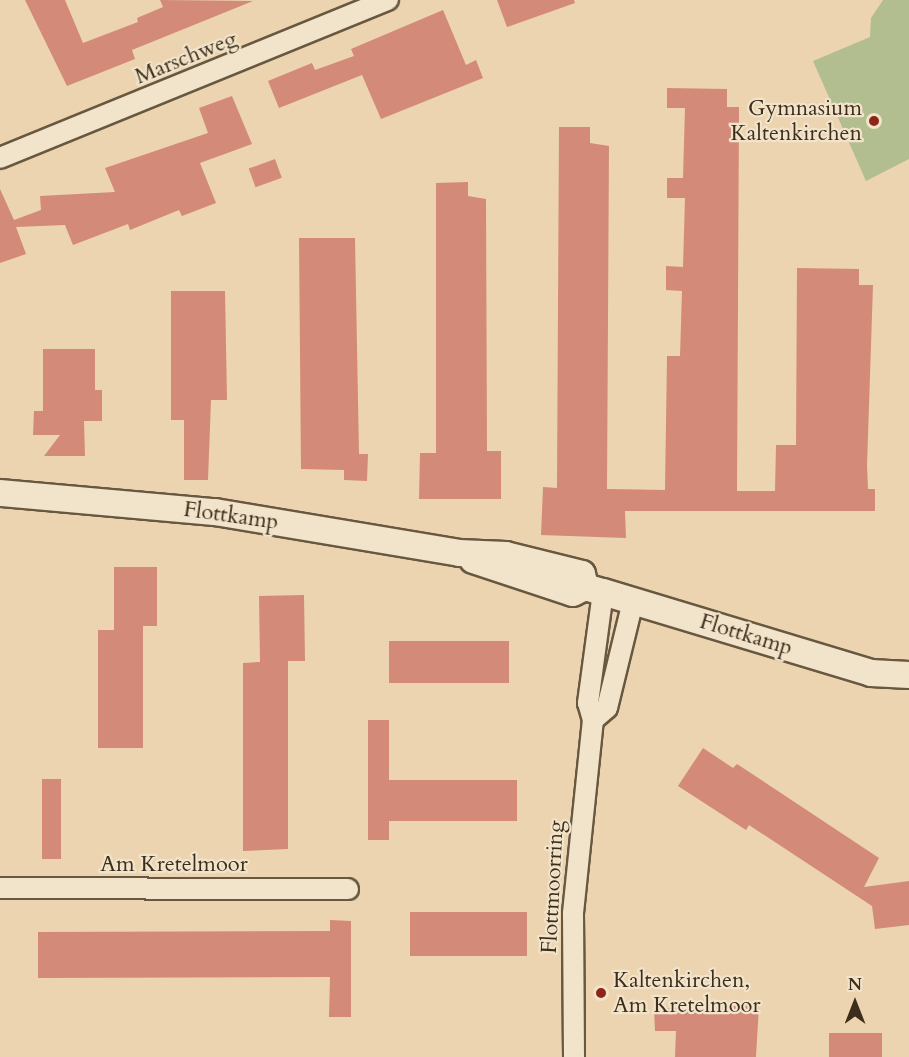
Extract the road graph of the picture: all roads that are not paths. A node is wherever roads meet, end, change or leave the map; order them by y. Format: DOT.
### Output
graph roads {
  1 [pos="388,0"];
  2 [pos="0,158"];
  3 [pos="0,493"];
  4 [pos="594,589"];
  5 [pos="633,601"];
  6 [pos="909,675"];
  7 [pos="593,720"];
  8 [pos="0,888"];
  9 [pos="348,889"];
  10 [pos="574,1057"];
  1 -- 2 [label="street, Marschweg"];
  3 -- 4 [label="street, Flottkamp"];
  4 -- 5 [label="street, Flottkamp"];
  4 -- 7 [label="street, Flottmoorring"];
  5 -- 6 [label="street, Flottkamp"];
  5 -- 7 [label="street, Flottmoorring"];
  7 -- 10 [label="street, Flottmoorring"];
  8 -- 9 [label="street, Am Kretelmoor"];
}
